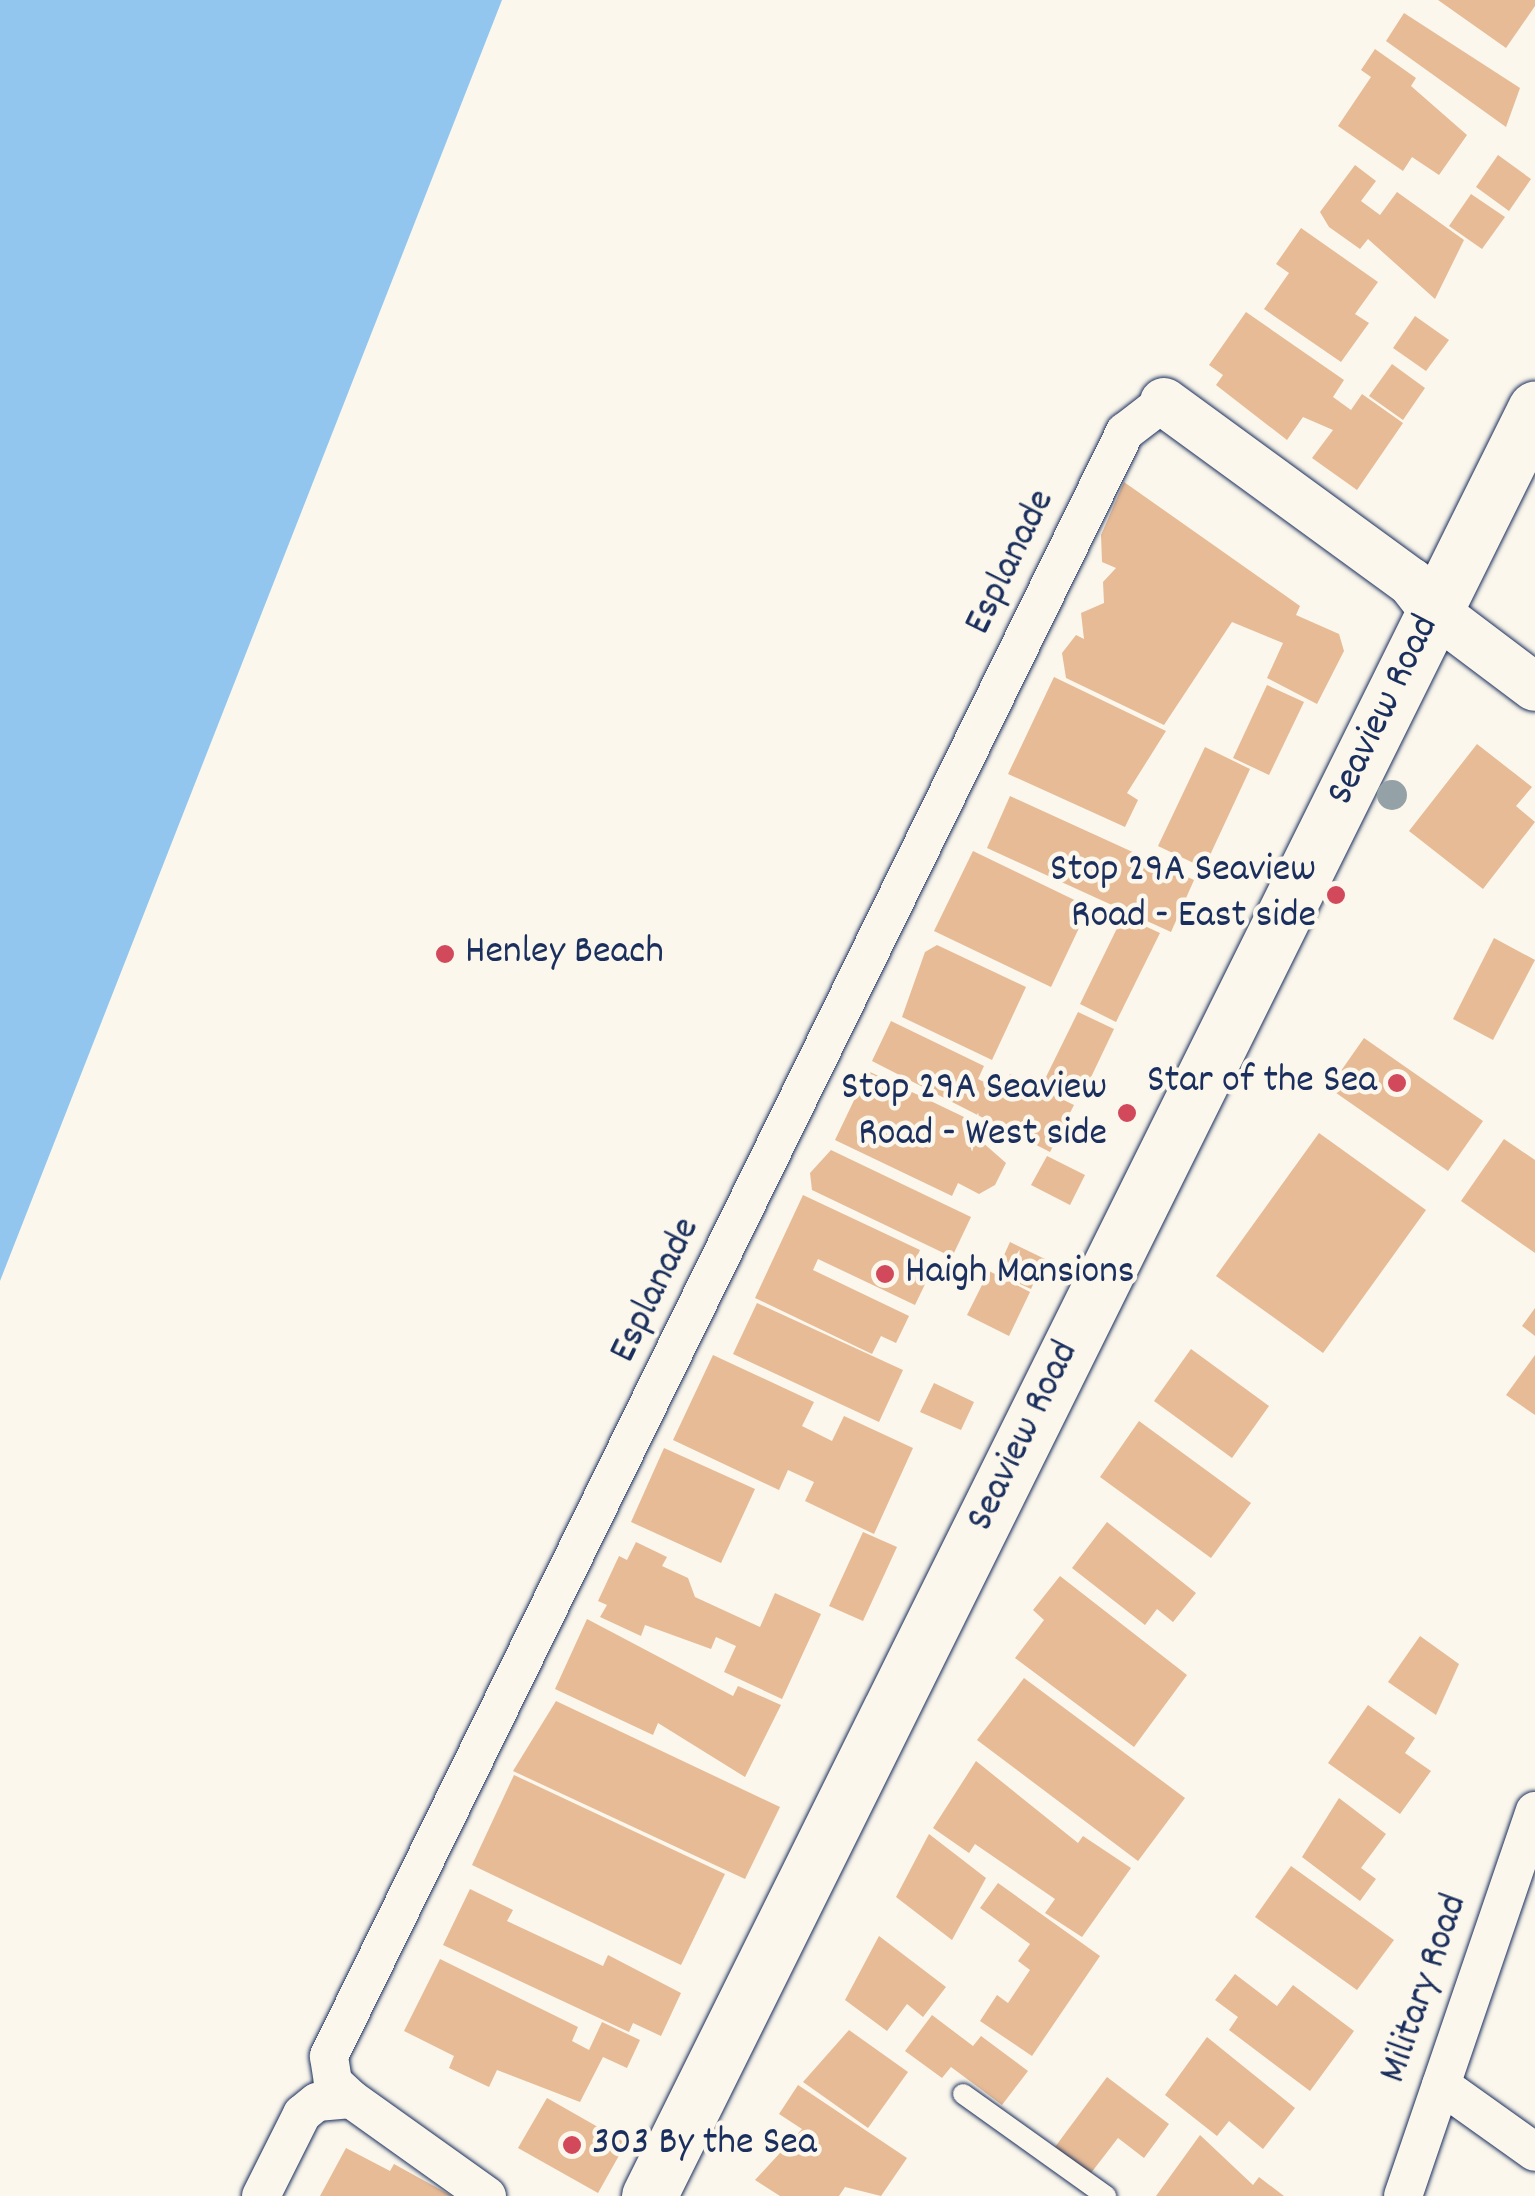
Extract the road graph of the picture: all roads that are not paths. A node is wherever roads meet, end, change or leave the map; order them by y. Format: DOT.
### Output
graph roads {
  1 [pos="1164,402"];
  2 [pos="1535,410"];
  3 [pos="1434,611"];
  4 [pos="1535,687"];
  5 [pos="1535,1812"];
  6 [pos="1441,2085"];
  7 [pos="963,2094"];
  8 [pos="351,2100"];
  9 [pos="1535,2152"];
  10 [pos="261,2196"];
  11 [pos="488,2196"];
  12 [pos="650,2196"];
  13 [pos="1106,2196"];
  14 [pos="1403,2196"];
  1 -- 3 [label="street"];
  1 -- 8 [label="street, Esplanade"];
  2 -- 3 [label="main road, Seaview Road"];
  3 -- 4 [label="street"];
  3 -- 12 [label="main road, Seaview Road"];
  5 -- 6 [label="street, Military Road"];
  6 -- 9 [label="street"];
  6 -- 14 [label="street, Military Road"];
  7 -- 13 [label="lane"];
  8 -- 10 [label="street"];
  8 -- 11 [label="street"];
}
